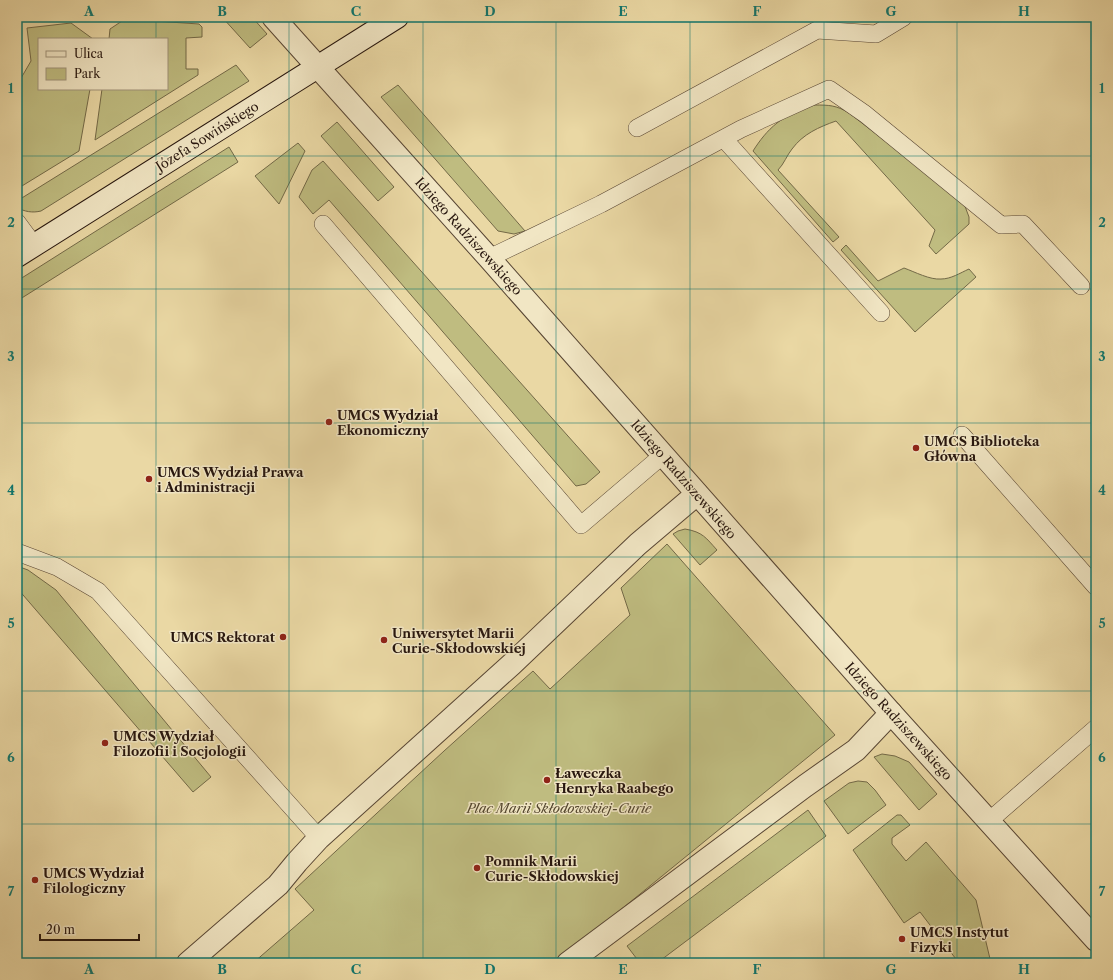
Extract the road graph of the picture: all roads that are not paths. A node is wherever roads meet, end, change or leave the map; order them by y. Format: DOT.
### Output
graph roads {
  1 [pos="273,17"];
  2 [pos="397,17"];
  3 [pos="904,17"];
  4 [pos="318,67"];
  5 [pos="637,128"];
  6 [pos="724,139"];
  7 [pos="17,222"];
  8 [pos="323,224"];
  9 [pos="26,250"];
  10 [pos="489,258"];
  11 [pos="1080,286"];
  12 [pos="881,313"];
  13 [pos="962,435"];
  14 [pos="663,455"];
  15 [pos="697,494"];
  16 [pos="17,552"];
  17 [pos="1096,586"];
  18 [pos="891,713"];
  19 [pos="1096,728"];
  20 [pos="989,821"];
  21 [pos="319,838"];
  22 [pos="1096,940"];
  23 [pos="188,963"];
  24 [pos="568,963"];
  1 -- 4 [label="street, Idziego Radziszewskiego"];
  2 -- 4 [label="street, Józefa Sowińskiego"];
  3 -- 5 [label="lane"];
  4 -- 9 [label="street, Józefa Sowińskiego"];
  4 -- 10 [label="street, Idziego Radziszewskiego"];
  6 -- 10 [label="lane"];
  6 -- 11 [label="lane"];
  6 -- 12 [label="lane"];
  7 -- 9 [label="lane"];
  8 -- 14 [label="lane"];
  10 -- 14 [label="street, Idziego Radziszewskiego"];
  13 -- 17 [label="lane"];
  14 -- 15 [label="street, Idziego Radziszewskiego"];
  15 -- 18 [label="street, Idziego Radziszewskiego"];
  15 -- 21 [label="street"];
  16 -- 21 [label="lane"];
  18 -- 20 [label="street, Idziego Radziszewskiego"];
  18 -- 24 [label="street"];
  19 -- 20 [label="lane"];
  20 -- 22 [label="street, Idziego Radziszewskiego"];
  21 -- 23 [label="street"];
}
